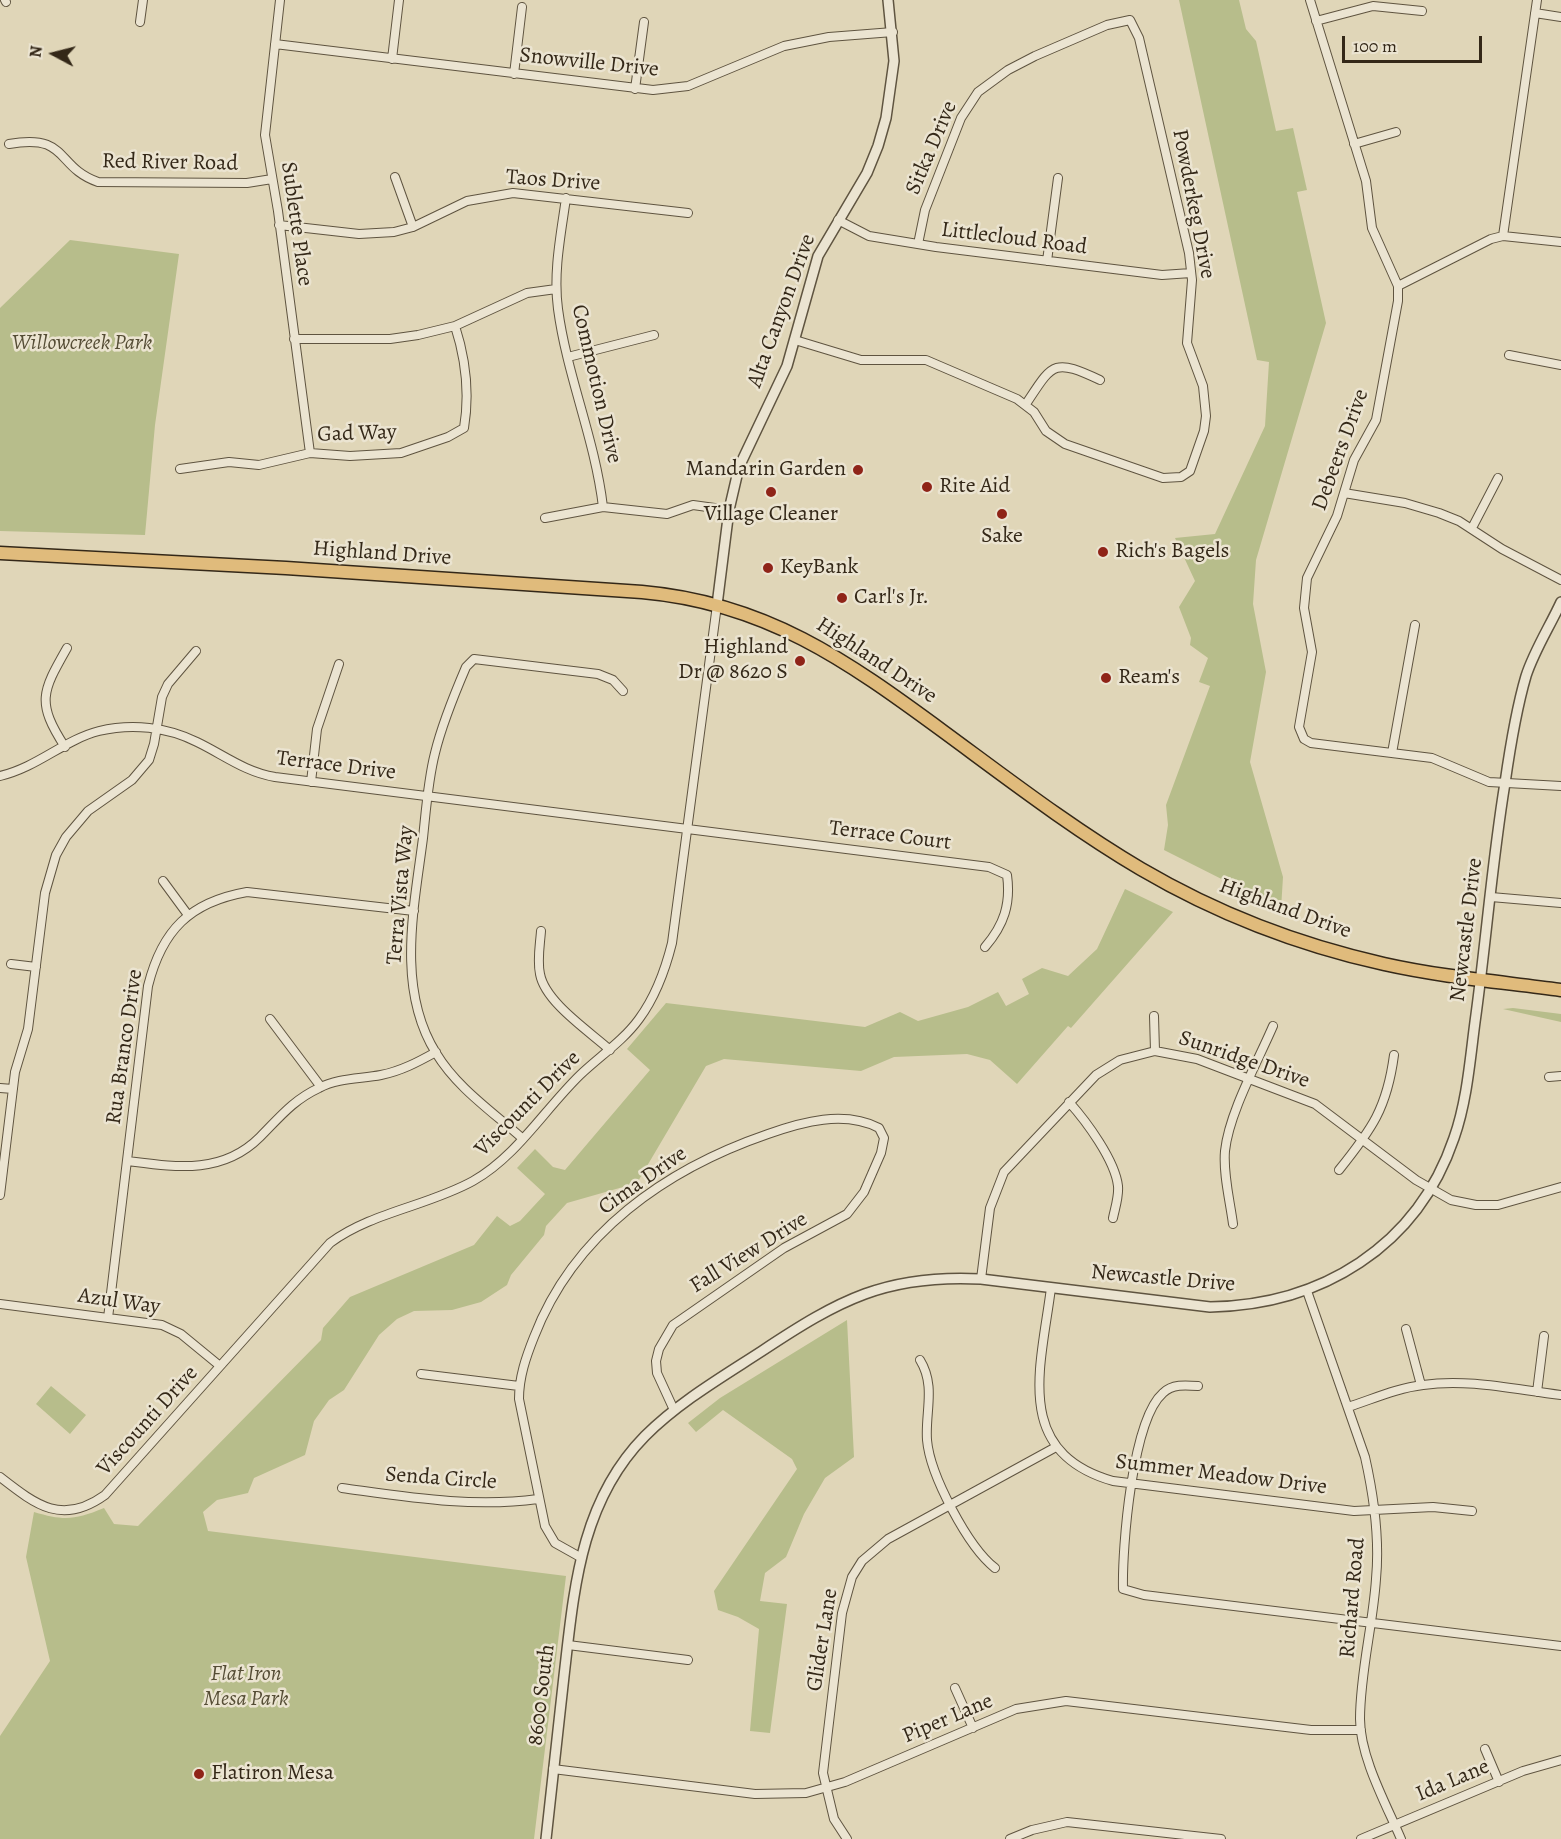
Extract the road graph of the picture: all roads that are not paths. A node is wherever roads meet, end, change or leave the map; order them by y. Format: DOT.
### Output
graph roads {
  1 [pos="143,0"];
  2 [pos="280,0"];
  3 [pos="399,0"];
  4 [pos="888,0"];
  5 [pos="1310,0"];
  6 [pos="1537,0"];
  7 [pos="522,7"];
  8 [pos="1422,11"];
  9 [pos="1536,13"];
  10 [pos="1561,16"];
  11 [pos="1130,20"];
  12 [pos="1316,21"];
  13 [pos="140,22"];
  14 [pos="644,22"];
  15 [pos="893,32"];
  16 [pos="275,44"];
  17 [pos="392,59"];
  18 [pos="514,74"];
  19 [pos="635,89"];
  20 [pos="1396,132"];
  21 [pos="9,144"];
  22 [pos="1354,144"];
  23 [pos="395,177"];
  24 [pos="1058,178"];
  25 [pos="272,179"];
  26 [pos="566,198"];
  27 [pos="688,213"];
  28 [pos="838,220"];
  29 [pos="279,225"];
  30 [pos="413,227"];
  31 [pos="1503,236"];
  32 [pos="1561,242"];
  33 [pos="918,244"];
  34 [pos="1047,261"];
  35 [pos="1191,273"];
  36 [pos="1398,286"];
  37 [pos="556,289"];
  38 [pos="455,326"];
  39 [pos="654,335"];
  40 [pos="294,339"];
  41 [pos="795,340"];
  42 [pos="1509,354"];
  43 [pos="568,357"];
  44 [pos="1561,365"];
  45 [pos="1100,380"];
  46 [pos="1026,404"];
  47 [pos="310,453"];
  48 [pos="180,469"];
  49 [pos="1498,478"];
  50 [pos="1344,493"];
  51 [pos="603,507"];
  52 [pos="729,510"];
  53 [pos="545,518"];
  54 [pos="1472,528"];
  55 [pos="0,553"];
  56 [pos="1561,580"];
  57 [pos="1561,602"];
  58 [pos="717,605"];
  59 [pos="1415,625"];
  60 [pos="68,648"];
  61 [pos="196,651"];
  62 [pos="339,664"];
  63 [pos="623,691"];
  64 [pos="156,728"];
  65 [pos="65,747"];
  66 [pos="1392,753"];
  67 [pos="0,776"];
  68 [pos="311,782"];
  69 [pos="1505,783"];
  70 [pos="1561,786"];
  71 [pos="428,796"];
  72 [pos="687,828"];
  73 [pos="164,881"];
  74 [pos="1491,897"];
  75 [pos="1561,903"];
  76 [pos="414,911"];
  77 [pos="188,915"];
  78 [pos="542,931"];
  79 [pos="985,947"];
  80 [pos="11,964"];
  81 [pos="36,967"];
  82 [pos="1481,980"];
  83 [pos="1561,990"];
  84 [pos="1154,1016"];
  85 [pos="270,1019"];
  86 [pos="1273,1026"];
  87 [pos="610,1050"];
  88 [pos="1155,1050"];
  89 [pos="436,1052"];
  90 [pos="1394,1055"];
  91 [pos="1561,1076"];
  92 [pos="1549,1077"];
  93 [pos="1250,1078"];
  94 [pos="321,1087"];
  95 [pos="0,1088"];
  96 [pos="13,1089"];
  97 [pos="1069,1102"];
  98 [pos="883,1132"];
  99 [pos="523,1139"];
  100 [pos="1364,1139"];
  101 [pos="127,1161"];
  102 [pos="1339,1170"];
  103 [pos="1561,1187"];
  104 [pos="1430,1190"];
  105 [pos="0,1195"];
  106 [pos="1113,1218"];
  107 [pos="1233,1224"];
  108 [pos="981,1279"];
  109 [pos="1051,1288"];
  110 [pos="1307,1291"];
  111 [pos="0,1304"];
  112 [pos="108,1318"];
  113 [pos="1406,1329"];
  114 [pos="1544,1336"];
  115 [pos="920,1360"];
  116 [pos="220,1366"];
  117 [pos="421,1374"];
  118 [pos="1421,1385"];
  119 [pos="519,1386"];
  120 [pos="1197,1386"];
  121 [pos="1538,1392"];
  122 [pos="1561,1395"];
  123 [pos="1348,1407"];
  124 [pos="674,1410"];
  125 [pos="1056,1447"];
  126 [pos="0,1478"];
  127 [pos="1133,1484"];
  128 [pos="342,1488"];
  129 [pos="538,1499"];
  130 [pos="952,1506"];
  131 [pos="1375,1510"];
  132 [pos="1472,1511"];
  133 [pos="580,1557"];
  134 [pos="995,1568"];
  135 [pos="1371,1623"];
  136 [pos="568,1645"];
  137 [pos="1561,1646"];
  138 [pos="688,1660"];
  139 [pos="955,1688"];
  140 [pos="973,1728"];
  141 [pos="1361,1730"];
  142 [pos="1485,1749"];
  143 [pos="1561,1760"];
  144 [pos="553,1769"];
  145 [pos="1499,1782"];
  146 [pos="826,1789"];
  147 [pos="1395,1825"];
  148 [pos="546,1839"];
  149 [pos="847,1839"];
  150 [pos="1010,1839"];
  151 [pos="1221,1839"];
  152 [pos="1361,1839"];
  153 [pos="1401,1839"];
  1 -- 13 [label="street"];
  2 -- 16 [label="street, Sublette Place"];
  3 -- 17 [label="street"];
  4 -- 15 [label="street, Alta Canyon Drive"];
  5 -- 12 [label="street, Debeers Drive"];
  6 -- 9 [label="street"];
  7 -- 18 [label="street"];
  8 -- 12 [label="street"];
  9 -- 10 [label="street"];
  9 -- 31 [label="street"];
  11 -- 33 [label="street, Sitka Drive"];
  11 -- 35 [label="street, Powderkeg Drive"];
  12 -- 22 [label="street, Debeers Drive"];
  14 -- 19 [label="street"];
  15 -- 19 [label="street, Snowville Drive"];
  15 -- 28 [label="street, Alta Canyon Drive"];
  16 -- 17 [label="street, Snowville Drive"];
  16 -- 25 [label="street, Sublette Place"];
  17 -- 18 [label="street, Snowville Drive"];
  18 -- 19 [label="street, Snowville Drive"];
  20 -- 22 [label="street"];
  21 -- 25 [label="street, Red River Road"];
  22 -- 36 [label="street, Debeers Drive"];
  23 -- 30 [label="street"];
  24 -- 34 [label="street"];
  25 -- 29 [label="street, Sublette Place"];
  26 -- 27 [label="street, Taos Drive"];
  26 -- 30 [label="street, Taos Drive"];
  26 -- 37 [label="street, Commotion Drive"];
  28 -- 33 [label="street, Littlecloud Road"];
  28 -- 41 [label="street, Alta Canyon Drive"];
  29 -- 30 [label="street, Taos Drive"];
  29 -- 40 [label="street, Sublette Place"];
  31 -- 32 [label="street"];
  31 -- 36 [label="street"];
  33 -- 34 [label="street, Littlecloud Road"];
  34 -- 35 [label="street, Littlecloud Road"];
  35 -- 46 [label="street, Powderkeg Drive"];
  36 -- 50 [label="street, Debeers Drive"];
  37 -- 38 [label="street"];
  37 -- 43 [label="street, Commotion Drive"];
  38 -- 40 [label="street"];
  38 -- 47 [label="street, Gad Way"];
  39 -- 43 [label="street"];
  40 -- 47 [label="street, Sublette Place"];
  41 -- 46 [label="street"];
  41 -- 52 [label="street, Alta Canyon Drive"];
  42 -- 44 [label="street"];
  43 -- 51 [label="street, Commotion Drive"];
  45 -- 46 [label="street"];
  47 -- 48 [label="street, Gad Way"];
  49 -- 54 [label="street"];
  50 -- 54 [label="street"];
  50 -- 66 [label="street, Debeers Drive"];
  51 -- 52 [label="street"];
  51 -- 53 [label="street"];
  52 -- 58 [label="street, Alta Canyon Drive"];
  54 -- 56 [label="street"];
  55 -- 58 [label="main road, Highland Drive"];
  57 -- 69 [label="street, Newcastle Drive"];
  58 -- 72 [label="street, Viscounti Drive"];
  58 -- 82 [label="main road, Highland Drive"];
  59 -- 66 [label="street"];
  60 -- 65 [label="street"];
  61 -- 64 [label="street"];
  62 -- 68 [label="street"];
  63 -- 71 [label="street, Terra Vista Way"];
  64 -- 65 [label="street, Terrace Drive"];
  64 -- 68 [label="street, Terrace Drive"];
  64 -- 81 [label="street"];
  65 -- 67 [label="street, Terrace Drive"];
  66 -- 69 [label="street"];
  68 -- 71 [label="street, Terrace Drive"];
  69 -- 70 [label="street"];
  69 -- 74 [label="street, Newcastle Drive"];
  71 -- 72 [label="street, Terrace Drive"];
  71 -- 76 [label="street, Terra Vista Way"];
  72 -- 79 [label="street, Terrace Court"];
  72 -- 87 [label="street, Viscounti Drive"];
  73 -- 77 [label="street"];
  74 -- 75 [label="street"];
  74 -- 82 [label="street, Newcastle Drive"];
  76 -- 77 [label="street, Rua Branco Drive"];
  76 -- 89 [label="street, Terra Vista Way"];
  77 -- 101 [label="street, Rua Branco Drive"];
  78 -- 87 [label="street"];
  80 -- 81 [label="street"];
  81 -- 96 [label="street"];
  82 -- 83 [label="main road, Highland Drive"];
  82 -- 104 [label="street, Newcastle Drive"];
  84 -- 88 [label="street"];
  85 -- 94 [label="street"];
  86 -- 93 [label="street"];
  87 -- 99 [label="street, Viscounti Drive"];
  88 -- 93 [label="street, Sunridge Drive"];
  88 -- 97 [label="street, Sunridge Drive"];
  89 -- 94 [label="street"];
  89 -- 99 [label="street, Terra Vista Way"];
  90 -- 100 [label="street"];
  91 -- 92 [label="street"];
  93 -- 100 [label="street, Sunridge Drive"];
  93 -- 107 [label="street"];
  94 -- 101 [label="street"];
  95 -- 96 [label="street"];
  96 -- 105 [label="street"];
  97 -- 106 [label="street"];
  97 -- 108 [label="street, Sunridge Drive"];
  98 -- 119 [label="street, Cima Drive"];
  98 -- 124 [label="street, Fall View Drive"];
  99 -- 116 [label="street, Viscounti Drive"];
  100 -- 102 [label="street"];
  100 -- 104 [label="street, Sunridge Drive"];
  101 -- 112 [label="street, Rua Branco Drive"];
  103 -- 104 [label="street, Sunridge Drive"];
  104 -- 110 [label="street, Newcastle Drive"];
  108 -- 109 [label="street, Newcastle Drive"];
  108 -- 124 [label="street, Newcastle Drive"];
  109 -- 110 [label="street, Newcastle Drive"];
  109 -- 125 [label="street, Summer Meadow Drive"];
  110 -- 123 [label="street, Richard Road"];
  111 -- 112 [label="street, Azul Way"];
  112 -- 116 [label="street, Azul Way"];
  113 -- 118 [label="street"];
  114 -- 121 [label="street"];
  115 -- 130 [label="street"];
  116 -- 126 [label="street, Viscounti Drive"];
  117 -- 119 [label="street"];
  118 -- 121 [label="street"];
  118 -- 123 [label="street"];
  119 -- 129 [label="street, Cima Drive"];
  120 -- 127 [label="street"];
  121 -- 122 [label="street"];
  123 -- 131 [label="street, Richard Road"];
  124 -- 133 [label="street, Newcastle Drive"];
  125 -- 127 [label="street, Summer Meadow Drive"];
  125 -- 130 [label="street, Glider Lane"];
  127 -- 131 [label="street, Summer Meadow Drive"];
  127 -- 135 [label="street"];
  128 -- 129 [label="street, Senda Circle"];
  129 -- 133 [label="street, Cima Drive"];
  130 -- 134 [label="street"];
  130 -- 146 [label="street, Glider Lane"];
  131 -- 132 [label="street, Summer Meadow Drive"];
  131 -- 135 [label="street, Richard Road"];
  133 -- 136 [label="street, 8600 South"];
  135 -- 137 [label="street"];
  135 -- 141 [label="street, Richard Road"];
  136 -- 138 [label="street"];
  136 -- 144 [label="street, 8600 South"];
  139 -- 140 [label="street"];
  140 -- 141 [label="street, Piper Lane"];
  140 -- 146 [label="street, Piper Lane"];
  141 -- 147 [label="street, Richard Road"];
  142 -- 145 [label="street"];
  143 -- 145 [label="street, Ida Lane"];
  144 -- 146 [label="street, Piper Lane"];
  144 -- 148 [label="street, 8600 South"];
  145 -- 147 [label="street, Ida Lane"];
  146 -- 149 [label="street, Glider Lane"];
  147 -- 152 [label="street, Ida Lane"];
  147 -- 153 [label="street, Richard Road"];
  150 -- 151 [label="street"];
}
